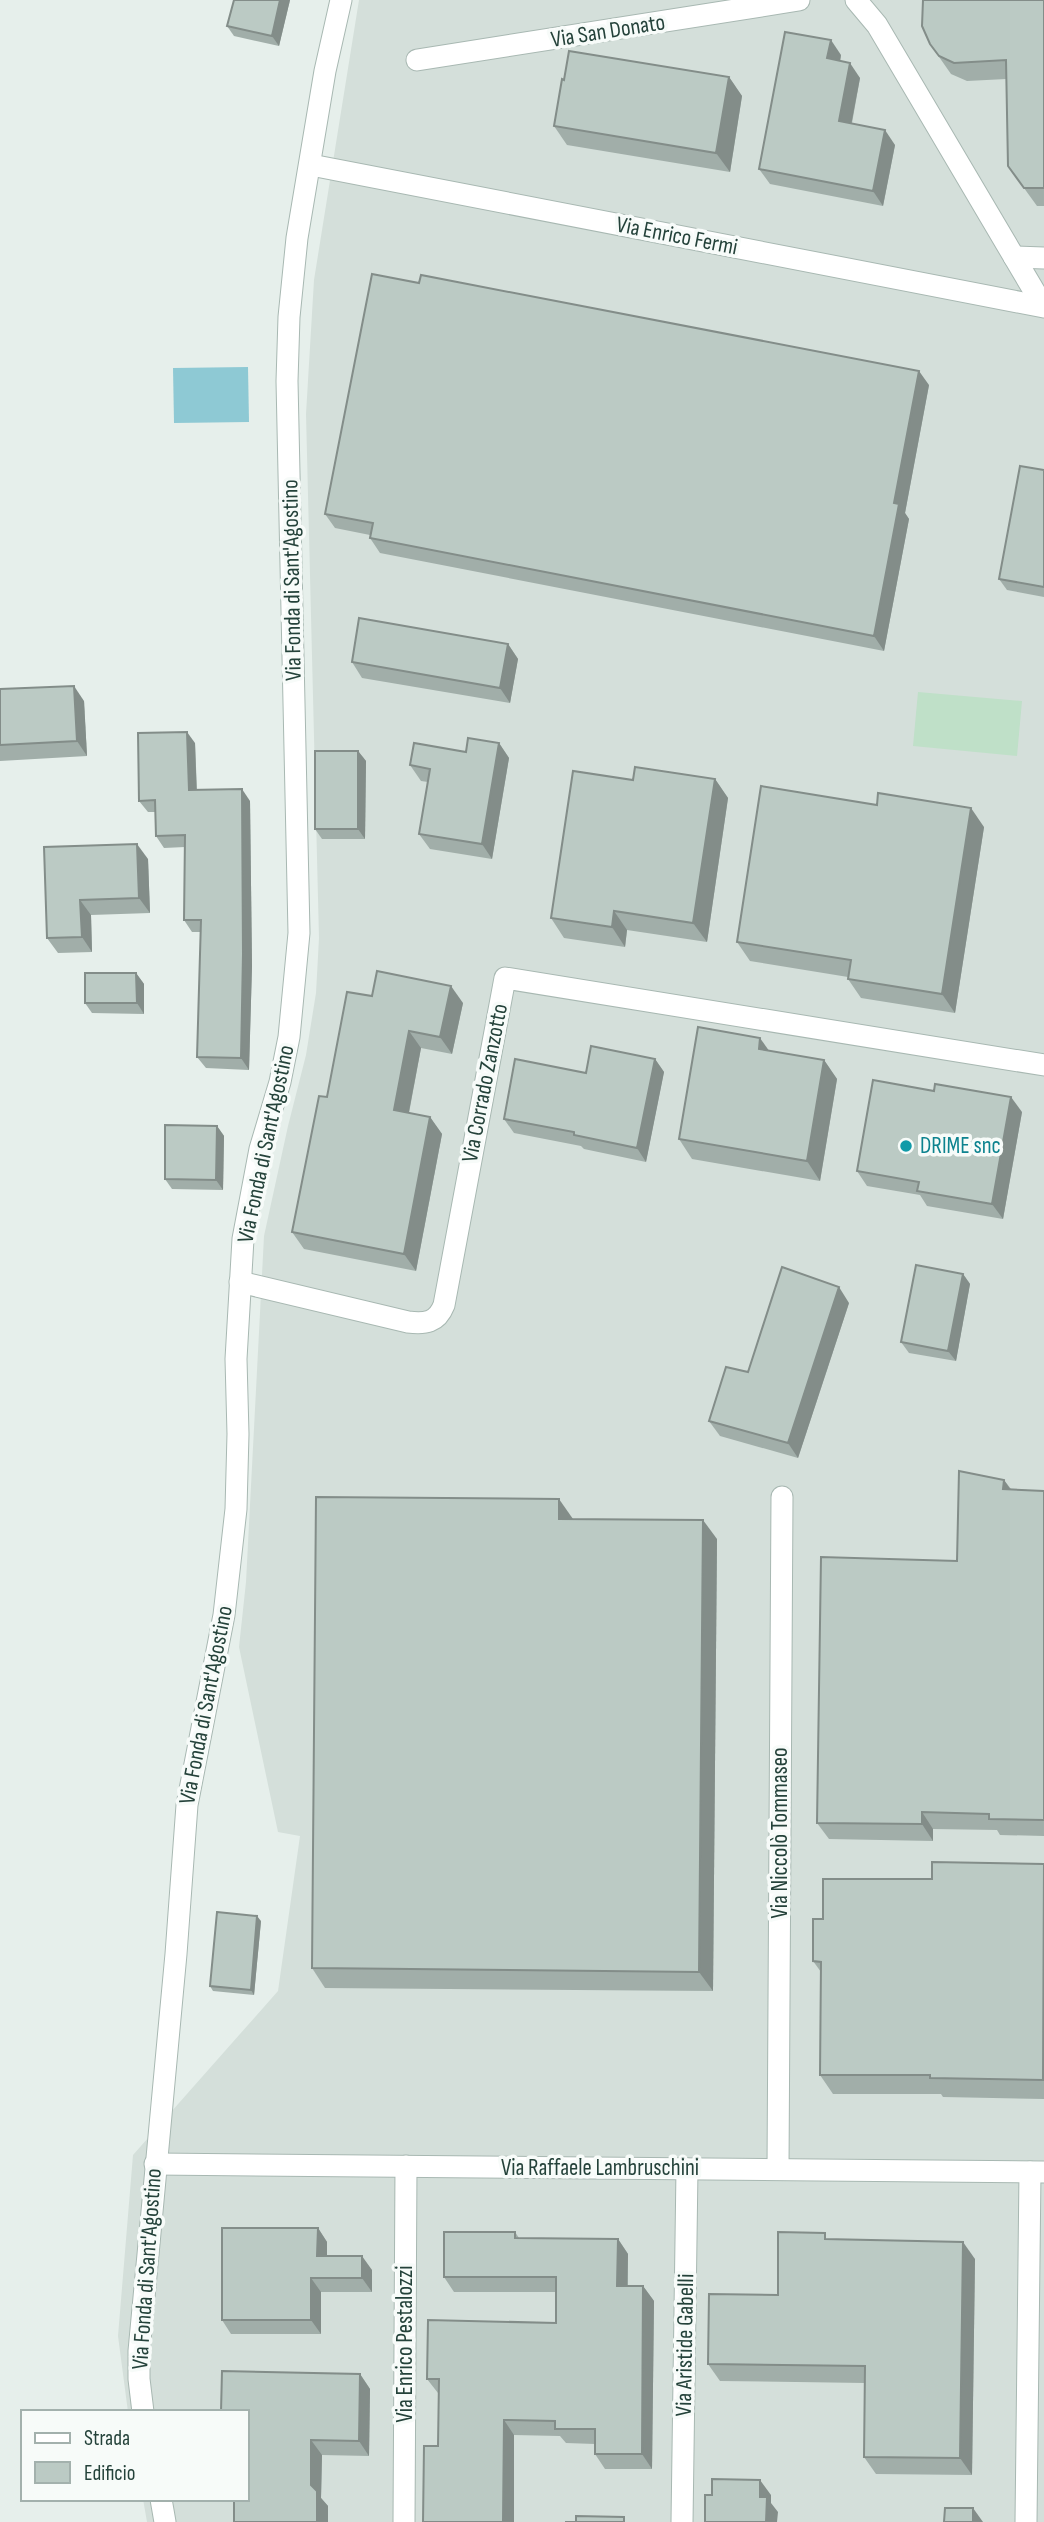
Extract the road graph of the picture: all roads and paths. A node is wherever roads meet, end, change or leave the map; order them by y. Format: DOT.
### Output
graph roads {
  1 [pos="341,0"];
  2 [pos="799,0"];
  3 [pos="856,0"];
  4 [pos="417,60"];
  5 [pos="310,165"];
  6 [pos="1014,257"];
  7 [pos="1044,258"];
  8 [pos="1043,307"];
  9 [pos="1044,1065"];
  10 [pos="240,1282"];
  11 [pos="782,1497"];
  12 [pos="155,2164"];
  13 [pos="406,2166"];
  14 [pos="687,2169"];
  15 [pos="778,2169"];
  16 [pos="1037,2172"];
  17 [pos="143,2410"];
  18 [pos="160,2501"];
  19 [pos="165,2522"];
  20 [pos="404,2522"];
  21 [pos="682,2522"];
  22 [pos="1026,2522"];
  1 -- 5 [label="street, Via Fonda di Sant'Agostino"];
  2 -- 4 [label="street, Via San Donato"];
  3 -- 6 [label="street"];
  5 -- 8 [label="street, Via Enrico Fermi"];
  5 -- 10 [label="street, Via Fonda di Sant'Agostino"];
  6 -- 7 [label="street"];
  6 -- 8 [label="street"];
  9 -- 10 [label="street, Via Corrado Zanzotto"];
  10 -- 12 [label="street, Via Fonda di Sant'Agostino"];
  11 -- 15 [label="street, Via Niccolò Tommaseo"];
  12 -- 13 [label="street, Via Raffaele Lambruschini"];
  12 -- 17 [label="street, Via Fonda di Sant'Agostino"];
  13 -- 14 [label="street, Via Raffaele Lambruschini"];
  13 -- 20 [label="street, Via Enrico Pestalozzi"];
  14 -- 15 [label="street, Via Raffaele Lambruschini"];
  14 -- 21 [label="street, Via Aristide Gabelli"];
  15 -- 16 [label="street, Via Raffaele Lambruschini"];
  16 -- 22 [label="street"];
  18 -- 19 [label="street"];
}
